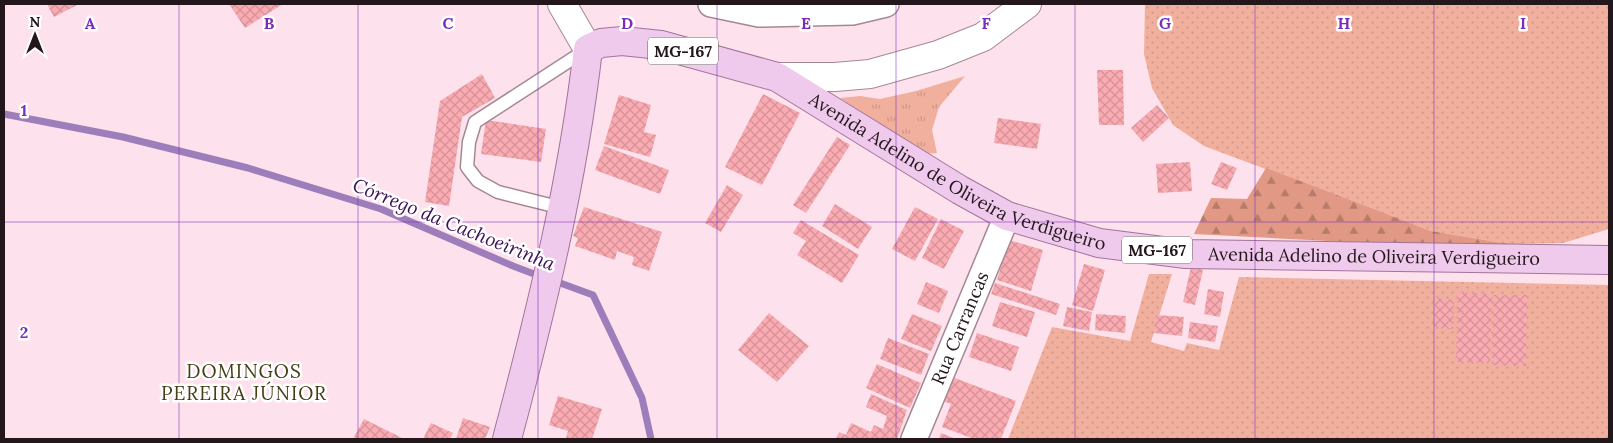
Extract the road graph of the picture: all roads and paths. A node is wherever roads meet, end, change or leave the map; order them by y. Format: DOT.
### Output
graph roads {
  1 [pos="562,4"];
  2 [pos="711,4"];
  3 [pos="886,4"];
  4 [pos="1027,4"];
  5 [pos="588,49"];
  6 [pos="778,77"];
  7 [pos="562,208"];
  8 [pos="1007,216"];
  9 [pos="1609,251"];
  10 [pos="1579,260"];
  11 [pos="1609,260"];
  12 [pos="507,439"];
  13 [pos="914,439"];
  1 -- 5 [label="main road"];
  2 -- 3 [label="street"];
  4 -- 6 [label="main road"];
  5 -- 6 [label="main road, Avenida Adelino de Oliveira Verdigueiro / MG-167"];
  5 -- 7 [label="main road"];
  5 -- 7 [label="lane"];
  6 -- 8 [label="main road, Avenida Adelino de Oliveira Verdigueiro / MG-167"];
  7 -- 12 [label="main road"];
  8 -- 10 [label="main road, Avenida Adelino de Oliveira Verdigueiro / MG-167"];
  8 -- 13 [label="street, Rua Carrancas"];
  9 -- 10 [label="main road, Avenida Adelino de Oliveira Verdigueiro / MG-167"];
  10 -- 11 [label="main road, Avenida Adelino de Oliveira Verdigueiro / MG-167"];
}
